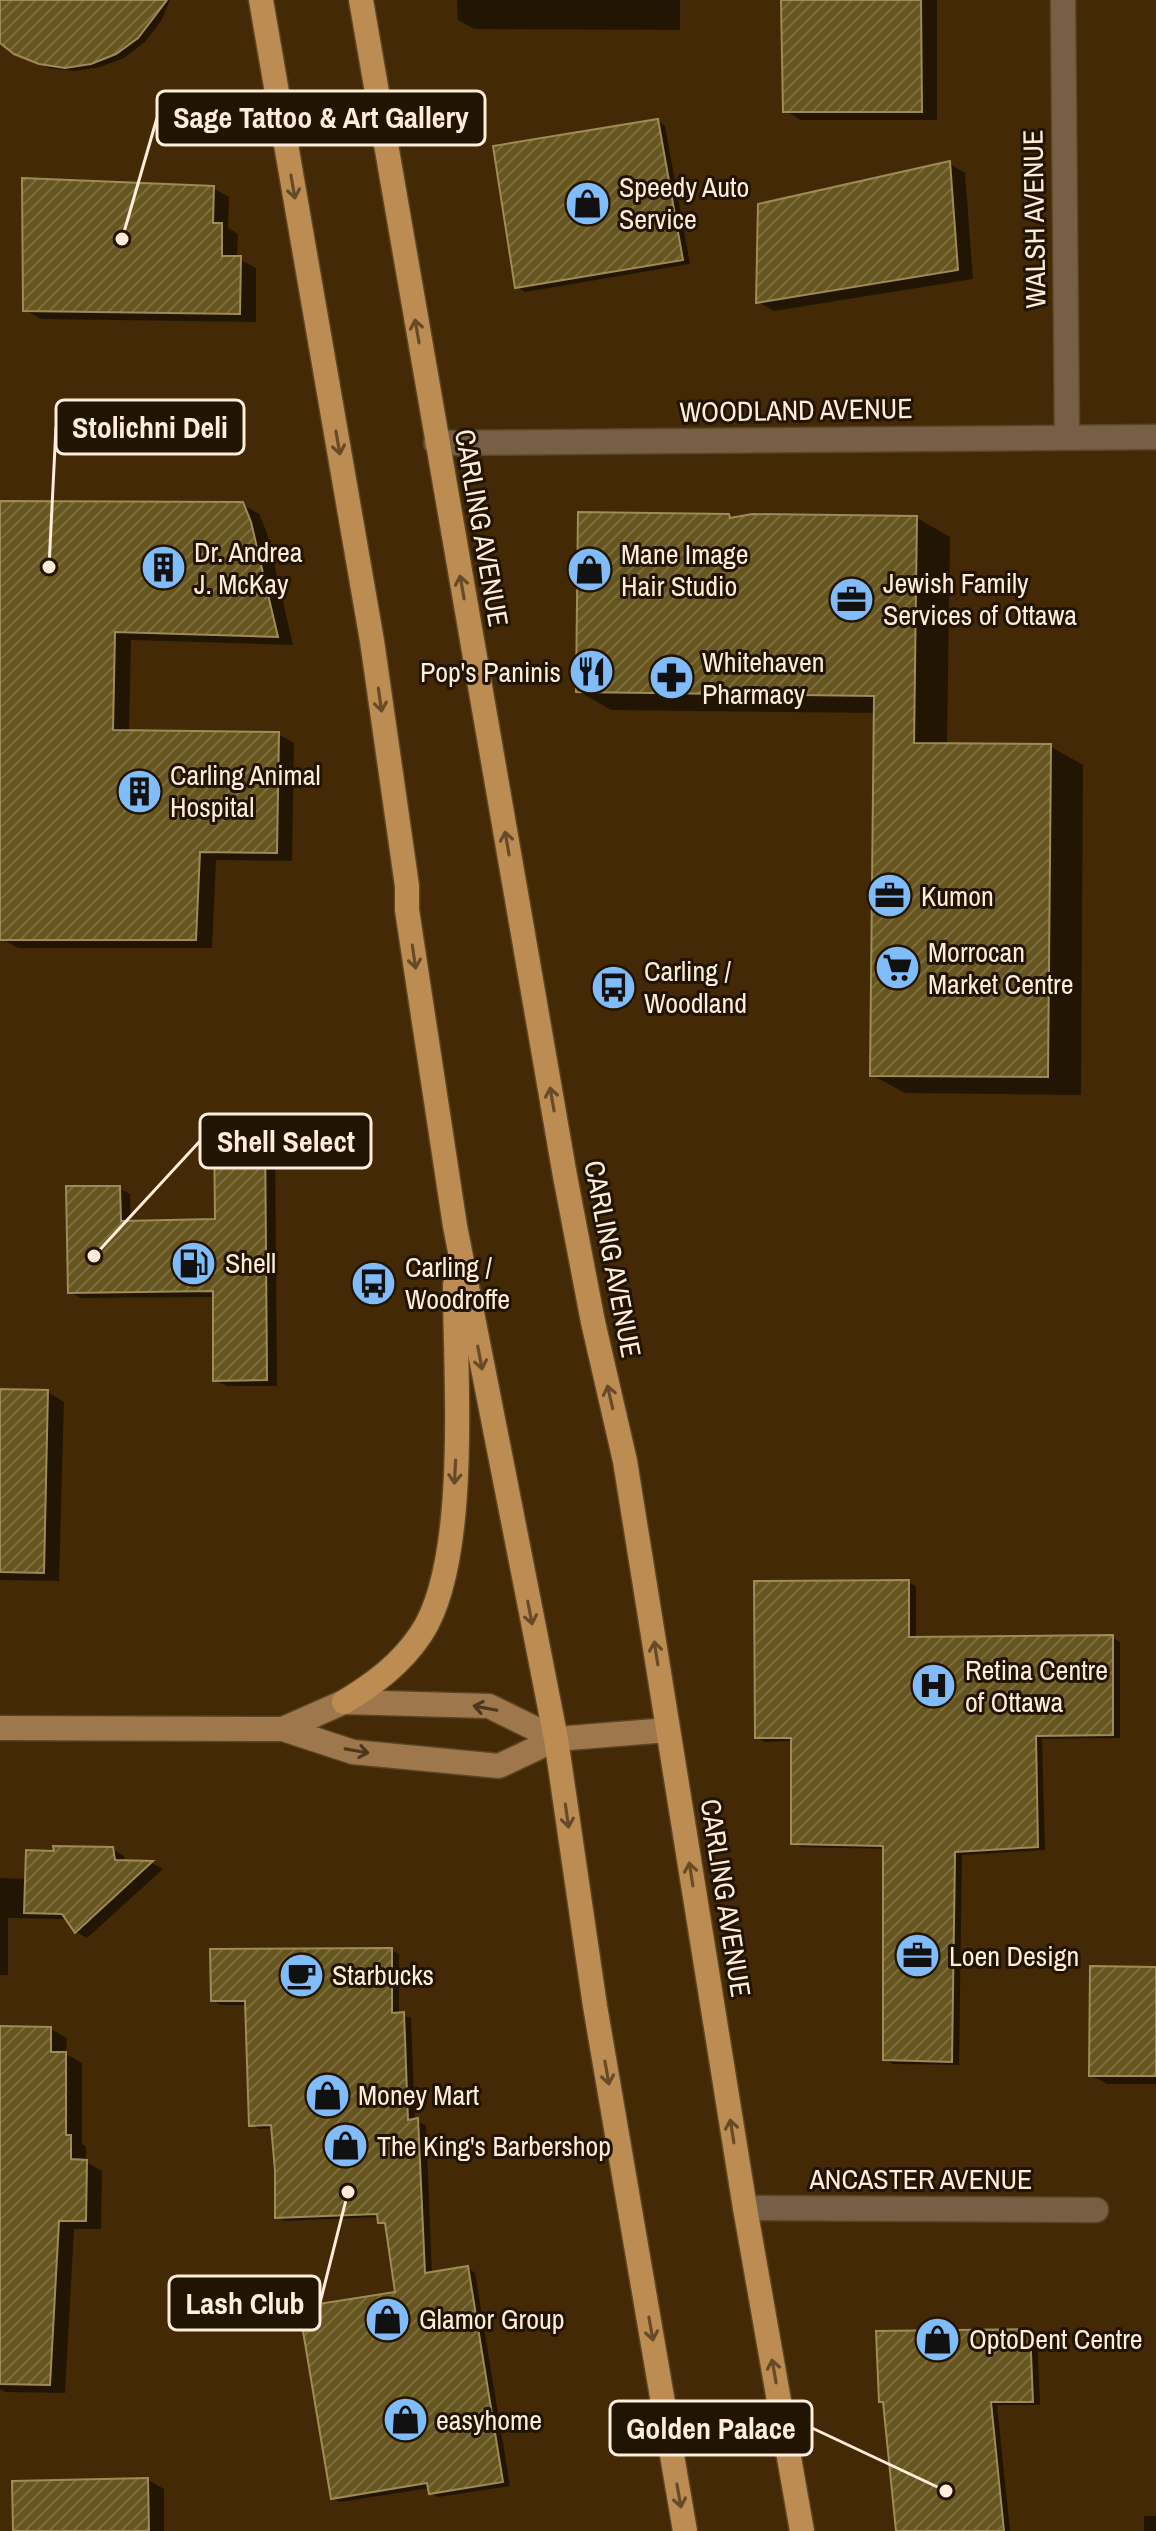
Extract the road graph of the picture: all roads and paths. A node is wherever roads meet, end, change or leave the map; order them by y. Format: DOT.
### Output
graph roads {
  1 [pos="261,0"];
  2 [pos="361,0"];
  3 [pos="1063,0"];
  4 [pos="1067,437"];
  5 [pos="1156,437"];
  6 [pos="436,443"];
  7 [pos="455,1226"];
  8 [pos="344,1702"];
  9 [pos="0,1728"];
  10 [pos="283,1729"];
  11 [pos="668,1730"];
  12 [pos="556,1739"];
  13 [pos="745,2208"];
  14 [pos="1096,2210"];
  15 [pos="685,2531"];
  16 [pos="802,2531"];
  1 -- 7 [label="main road, one-way"];
  6 -- 2 [label="main road, CARLING AVENUE, one-way"];
  3 -- 4 [label="street, WALSH AVENUE"];
  4 -- 5 [label="street, WOODLAND AVENUE"];
  4 -- 6 [label="street, WOODLAND AVENUE"];
  11 -- 6 [label="main road, CARLING AVENUE, one-way"];
  7 -- 8 [label="main road, one-way"];
  7 -- 12 [label="main road, one-way"];
  8 -- 10 [label="main road"];
  12 -- 8 [label="main road, one-way"];
  9 -- 10 [label="main road"];
  10 -- 12 [label="main road, one-way"];
  11 -- 12 [label="main road"];
  13 -- 11 [label="main road, CARLING AVENUE, one-way"];
  12 -- 15 [label="main road, one-way"];
  13 -- 14 [label="street, ANCASTER AVENUE"];
  16 -- 13 [label="main road, CARLING AVENUE, one-way"];
}
